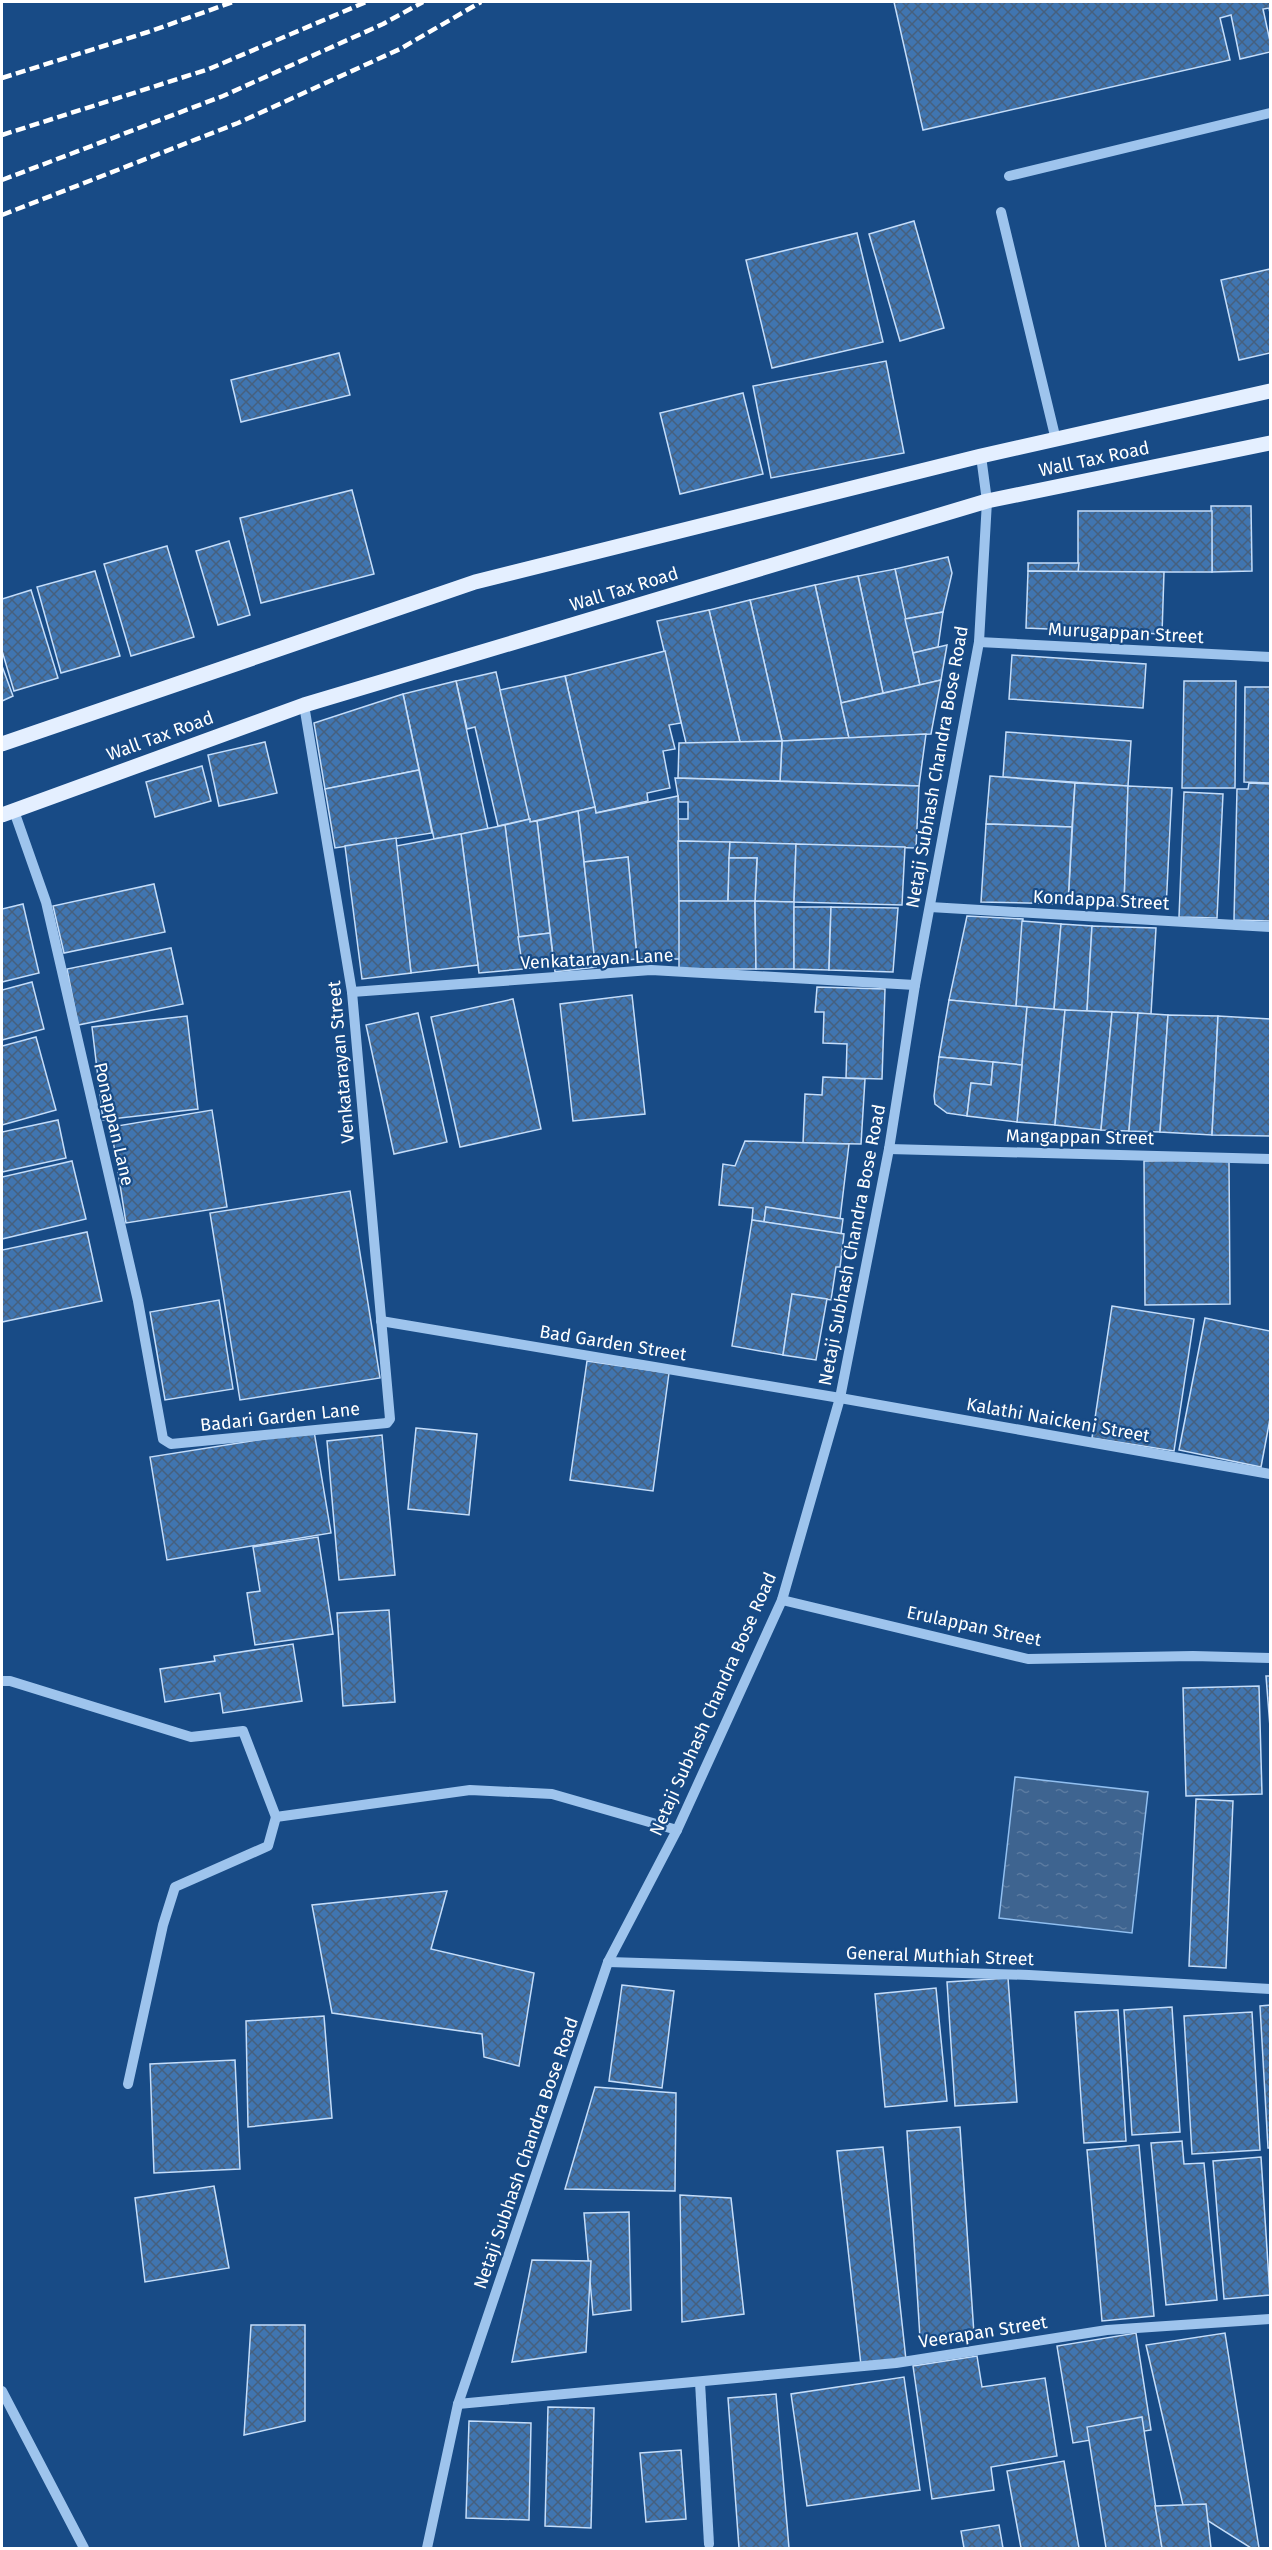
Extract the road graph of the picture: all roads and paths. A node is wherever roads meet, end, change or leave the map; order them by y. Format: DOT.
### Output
graph roads {
  1 [pos="1270,113"];
  2 [pos="1009,176"];
  3 [pos="1001,212"];
  4 [pos="1270,391"];
  5 [pos="1056,440"];
  6 [pos="1270,443"];
  7 [pos="981,456"];
  8 [pos="987,501"];
  9 [pos="979,642"];
  10 [pos="1270,657"];
  11 [pos="304,705"];
  12 [pos="2,744"];
  13 [pos="8,813"];
  14 [pos="930,907"];
  15 [pos="1270,927"];
  16 [pos="915,985"];
  17 [pos="352,992"];
  18 [pos="889,1149"];
  19 [pos="1270,1159"];
  20 [pos="381,1322"];
  21 [pos="840,1398"];
  22 [pos="390,1419"];
  23 [pos="171,1444"];
  24 [pos="1270,1474"];
  25 [pos="782,1600"];
  26 [pos="1270,1658"];
  27 [pos="2,1681"];
  28 [pos="276,1817"];
  29 [pos="677,1830"];
  30 [pos="608,1962"];
  31 [pos="1270,1989"];
  32 [pos="128,2084"];
  33 [pos="1270,2319"];
  34 [pos="1270,2326"];
  35 [pos="700,2382"];
  36 [pos="2,2391"];
  37 [pos="458,2404"];
  38 [pos="709,2544"];
  39 [pos="84,2548"];
  40 [pos="427,2548"];
  1 -- 2 [label="street"];
  3 -- 5 [label="street"];
  4 -- 5 [label="main road, Wall Tax Road"];
  5 -- 7 [label="main road, Wall Tax Road"];
  6 -- 8 [label="main road, Wall Tax Road"];
  7 -- 8 [label="street, Netaji Subhash Chandra Bose Road"];
  7 -- 12 [label="main road, Wall Tax Road"];
  8 -- 9 [label="street, Netaji Subhash Chandra Bose Road"];
  8 -- 11 [label="main road, Wall Tax Road"];
  9 -- 10 [label="street, Murugappan Street"];
  9 -- 14 [label="street, Netaji Subhash Chandra Bose Road"];
  11 -- 13 [label="main road, Wall Tax Road"];
  11 -- 17 [label="street, Venkatarayan Street"];
  13 -- 23 [label="street, Ponappan Lane"];
  14 -- 15 [label="street, Kondappa Street"];
  14 -- 16 [label="street, Netaji Subhash Chandra Bose Road"];
  16 -- 17 [label="street, Venkatarayan Lane"];
  16 -- 18 [label="street, Netaji Subhash Chandra Bose Road"];
  17 -- 20 [label="street, Venkatarayan Street"];
  18 -- 19 [label="street, Mangappan Street"];
  18 -- 21 [label="street, Netaji Subhash Chandra Bose Road"];
  20 -- 21 [label="street, Bad Garden Street"];
  20 -- 22 [label="street, Venkatarayan Street"];
  21 -- 24 [label="street, Kalathi Naickeni Street"];
  21 -- 25 [label="street, Netaji Subhash Chandra Bose Road"];
  22 -- 23 [label="street, Badari Garden Lane"];
  25 -- 26 [label="street, Erulappan Street"];
  25 -- 29 [label="street, Netaji Subhash Chandra Bose Road"];
  27 -- 28 [label="street"];
  28 -- 29 [label="street"];
  28 -- 32 [label="street"];
  29 -- 30 [label="street, Netaji Subhash Chandra Bose Road"];
  30 -- 31 [label="street, General Muthiah Street"];
  30 -- 37 [label="street, Netaji Subhash Chandra Bose Road"];
  33 -- 34 [label="street"];
  33 -- 35 [label="street, Veerapan Street"];
  35 -- 37 [label="street, Veerapan Street"];
  35 -- 38 [label="street"];
  36 -- 39 [label="street"];
  37 -- 40 [label="street, Netaji Subhash Chandra Bose Road"];
}
